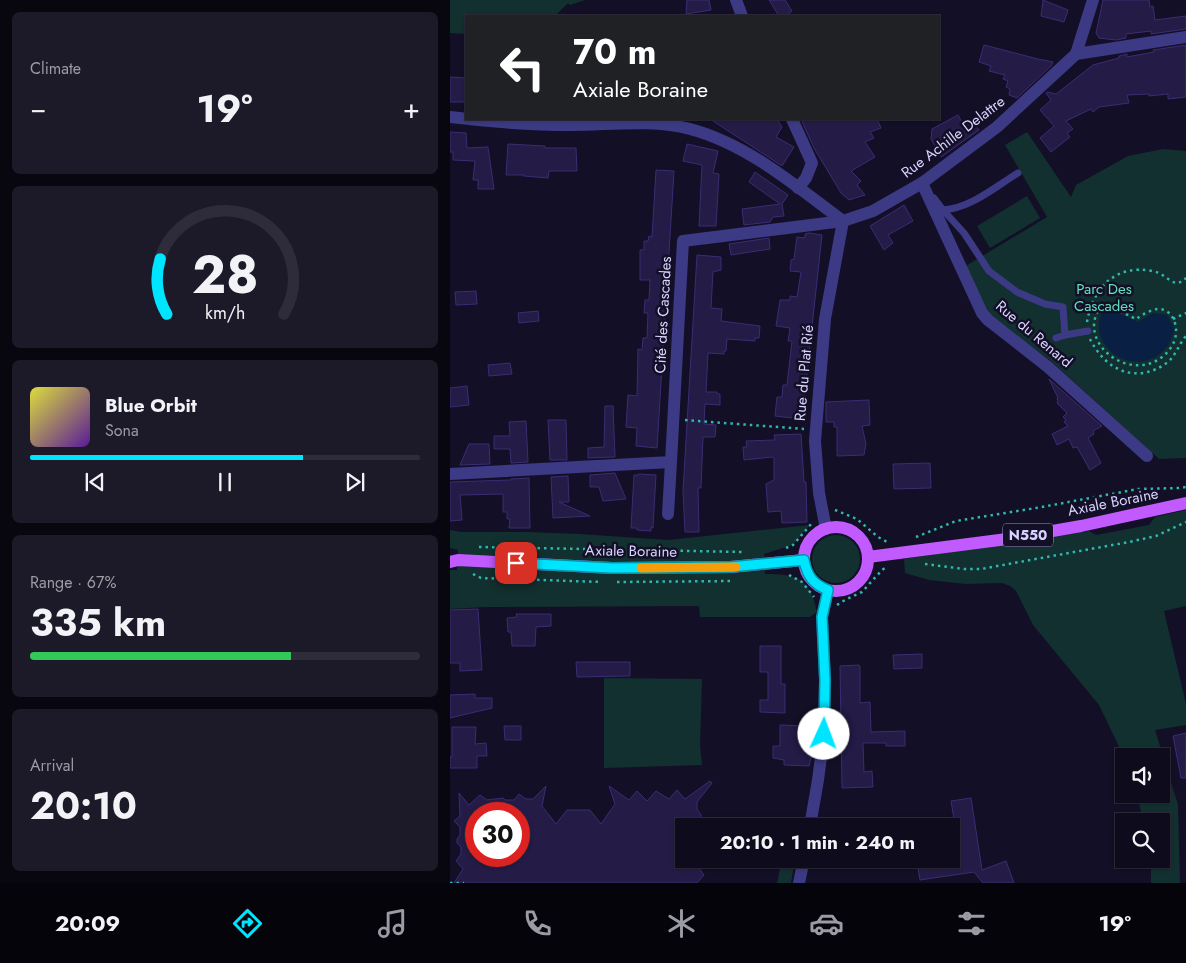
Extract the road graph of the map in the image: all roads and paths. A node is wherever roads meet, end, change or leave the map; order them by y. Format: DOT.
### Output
graph roads {
  1 [pos="736,0"];
  2 [pos="1093,0"];
  3 [pos="742,15"];
  4 [pos="1186,37"];
  5 [pos="1076,54"];
  6 [pos="450,117"];
  7 [pos="465,119"];
  8 [pos="476,120"];
  9 [pos="792,120"];
  10 [pos="1018,173"];
  11 [pos="922,183"];
  12 [pos="798,188"];
  13 [pos="943,210"];
  14 [pos="843,221"];
  15 [pos="1186,278"];
  16 [pos="1186,313"];
  17 [pos="1174,319"];
  18 [pos="1088,331"];
  19 [pos="1065,336"];
  20 [pos="1186,336"];
  21 [pos="1056,338"];
  22 [pos="673,419"];
  23 [pos="816,430"];
  24 [pos="1148,456"];
  25 [pos="671,462"];
  26 [pos="450,474"];
  27 [pos="1186,487"];
  28 [pos="1186,503"];
  29 [pos="831,508"];
  30 [pos="668,514"];
  31 [pos="815,518"];
  32 [pos="1186,522"];
  33 [pos="826,529"];
  34 [pos="913,538"];
  35 [pos="891,543"];
  36 [pos="478,548"];
  37 [pos="779,551"];
  38 [pos="744,552"];
  39 [pos="868,557"];
  40 [pos="453,560"];
  41 [pos="804,560"];
  42 [pos="920,563"];
  43 [pos="887,568"];
  44 [pos="828,590"];
  45 [pos="832,611"];
  46 [pos="811,818"];
  47 [pos="802,868"];
  48 [pos="450,883"];
  49 [pos="463,883"];
  50 [pos="800,883"];
  1 -- 3 [label="street"];
  2 -- 5 [label="street"];
  4 -- 5 [label="street"];
  5 -- 11 [label="street, Rue Achille Delattre"];
  6 -- 7 [label="street"];
  8 -- 12 [label="street"];
  9 -- 12 [label="street"];
  10 -- 13 [label="lane"];
  11 -- 13 [label="lane"];
  11 -- 14 [label="street, Rue Achille Delattre"];
  11 -- 24 [label="street, Rue du Renard"];
  12 -- 14 [label="street"];
  13 -- 19 [label="lane"];
  14 -- 22 [label="street, Cité des Cascades"];
  14 -- 23 [label="street, Rue du Plat Rié"];
  15 -- 18 [label="path"];
  16 -- 17 [label="path"];
  17 -- 17 [label="path"];
  18 -- 19 [label="lane"];
  18 -- 20 [label="path"];
  19 -- 21 [label="lane"];
  22 -- 23 [label="path"];
  22 -- 25 [label="street, Cité des Cascades"];
  23 -- 33 [label="street, Rue du Plat Rié"];
  25 -- 26 [label="street"];
  25 -- 30 [label="street, Cité des Cascades"];
  27 -- 34 [label="path"];
  28 -- 39 [label="main road, Axiale Boraine / N550"];
  29 -- 35 [label="path"];
  31 -- 37 [label="path"];
  32 -- 42 [label="path"];
  33 -- 39 [label="main road"];
  33 -- 41 [label="main road"];
  36 -- 38 [label="path"];
  39 -- 44 [label="main road"];
  40 -- 41 [label="main road, Axiale Boraine"];
  41 -- 44 [label="main road"];
  43 -- 45 [label="path"];
  44 -- 46 [label="street"];
  47 -- 50 [label="street"];
  48 -- 49 [label="path"];
}
